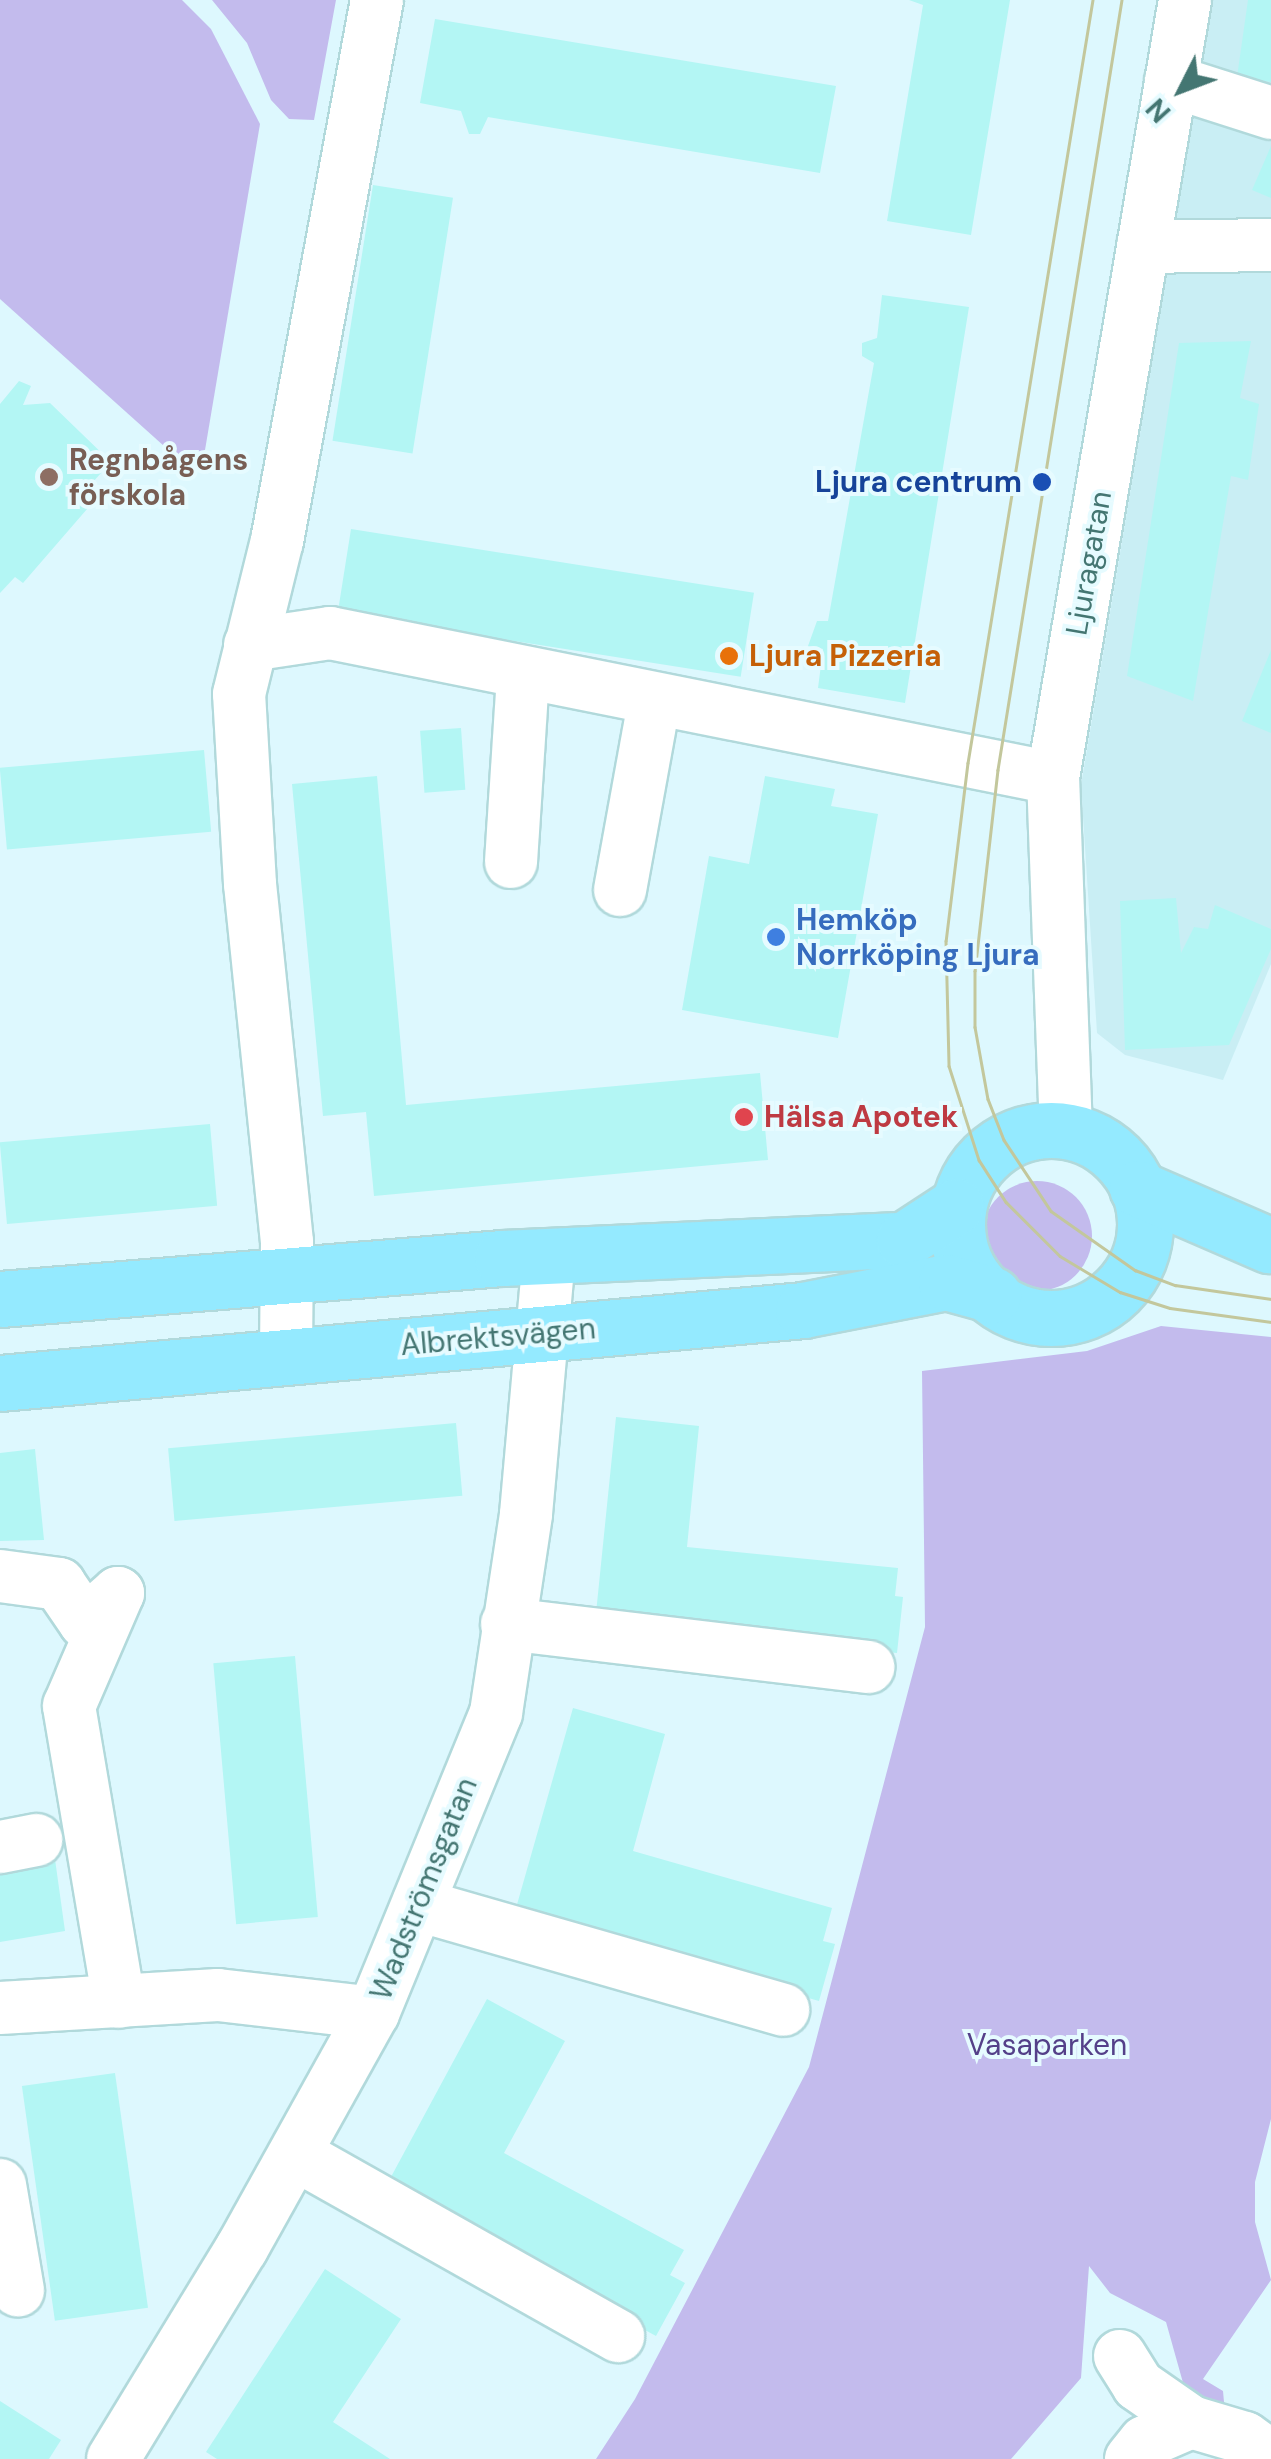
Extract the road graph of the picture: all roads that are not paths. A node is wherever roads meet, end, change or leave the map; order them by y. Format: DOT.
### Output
graph roads {
  1 [pos="377,0"];
  2 [pos="1185,0"];
  3 [pos="1171,80"];
  4 [pos="1271,113"];
  5 [pos="1271,244"];
  6 [pos="1143,247"];
  7 [pos="250,645"];
  8 [pos="523,677"];
  9 [pos="654,702"];
  10 [pos="1053,778"];
  11 [pos="511,862"];
  12 [pos="620,890"];
  13 [pos="1066,1131"];
  14 [pos="1136,1188"];
  15 [pos="956,1206"];
  16 [pos="1270,1245"];
  17 [pos="1142,1254"];
  18 [pos="549,1256"];
  19 [pos="288,1274"];
  20 [pos="993,1295"];
  21 [pos="0,1300"];
  22 [pos="545,1333"];
  23 [pos="286,1356"];
  24 [pos="0,1383"];
  25 [pos="0,1576"];
  26 [pos="507,1624"];
  27 [pos="868,1667"];
  28 [pos="418,1905"];
  29 [pos="119,2002"];
  30 [pos="0,2008"];
  31 [pos="783,2010"];
  32 [pos="373,2014"];
  33 [pos="294,2154"];
  34 [pos="0,2185"];
  35 [pos="18,2290"];
  36 [pos="618,2336"];
  37 [pos="1120,2356"];
  38 [pos="1191,2422"];
  39 [pos="135,2451"];
  40 [pos="1271,2457"];
  41 [pos="1131,2459"];
  1 -- 7 [label="street"];
  2 -- 3 [label="street, Ljuragatan"];
  3 -- 4 [label="street"];
  3 -- 6 [label="street, Ljuragatan"];
  5 -- 6 [label="street"];
  6 -- 10 [label="street, Ljuragatan"];
  7 -- 8 [label="street"];
  7 -- 19 [label="street"];
  8 -- 9 [label="street"];
  8 -- 11 [label="street"];
  9 -- 10 [label="street"];
  9 -- 12 [label="street"];
  10 -- 13 [label="street, Ljuragatan"];
  13 -- 14 [label="main road"];
  13 -- 15 [label="main road"];
  14 -- 16 [label="main road"];
  14 -- 17 [label="main road"];
  15 -- 18 [label="main road"];
  15 -- 20 [label="main road"];
  16 -- 17 [label="main road"];
  17 -- 20 [label="main road"];
  18 -- 19 [label="main road"];
  18 -- 22 [label="street, Wadströmsgatan"];
  19 -- 21 [label="main road"];
  19 -- 23 [label="street"];
  20 -- 22 [label="main road, Albrektsvägen"];
  22 -- 23 [label="main road, Albrektsvägen"];
  22 -- 26 [label="street, Wadströmsgatan"];
  23 -- 24 [label="main road, Albrektsvägen"];
  25 -- 29 [label="street"];
  26 -- 27 [label="street"];
  26 -- 28 [label="street, Wadströmsgatan"];
  28 -- 31 [label="street"];
  28 -- 32 [label="street, Wadströmsgatan"];
  29 -- 30 [label="street"];
  29 -- 32 [label="street"];
  32 -- 33 [label="street, Wadströmsgatan"];
  33 -- 36 [label="street"];
  33 -- 39 [label="street, Wadströmsgatan"];
  34 -- 35 [label="street"];
  37 -- 38 [label="street"];
  38 -- 40 [label="street"];
  38 -- 41 [label="street"];
}
